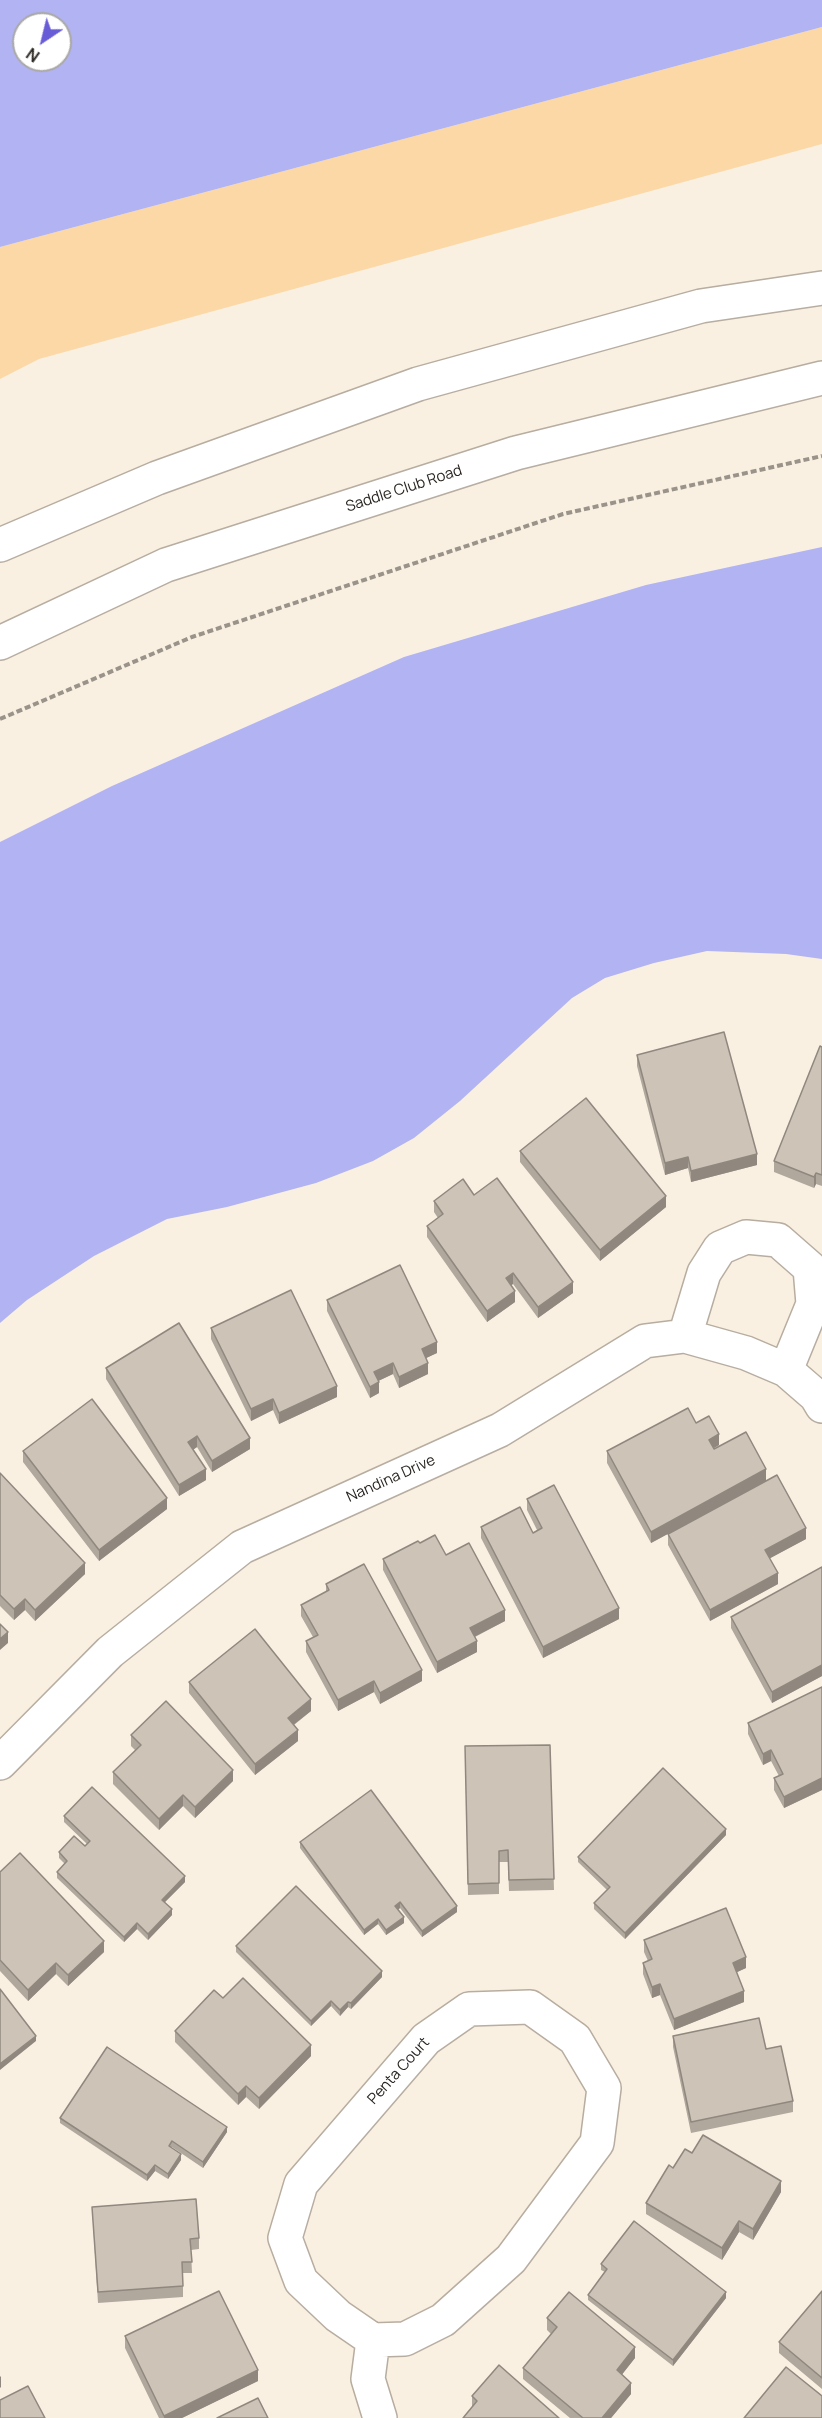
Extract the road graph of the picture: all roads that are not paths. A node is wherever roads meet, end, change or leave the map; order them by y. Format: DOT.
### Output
graph roads {
  1 [pos="822,288"];
  2 [pos="822,378"];
  3 [pos="0,545"];
  4 [pos="0,643"];
  5 [pos="685,1336"];
  6 [pos="786,1370"];
  7 [pos="822,1406"];
  8 [pos="0,1763"];
  9 [pos="373,2340"];
  10 [pos="380,2418"];
  1 -- 3 [label="street"];
  2 -- 4 [label="street, Saddle Club Road"];
  5 -- 6 [label="street, Nandina Drive"];
  5 -- 6 [label="street"];
  5 -- 8 [label="street, Nandina Drive"];
  6 -- 7 [label="street, Nandina Drive"];
  9 -- 9 [label="street, Penta Court"];
  9 -- 10 [label="street"];
}
